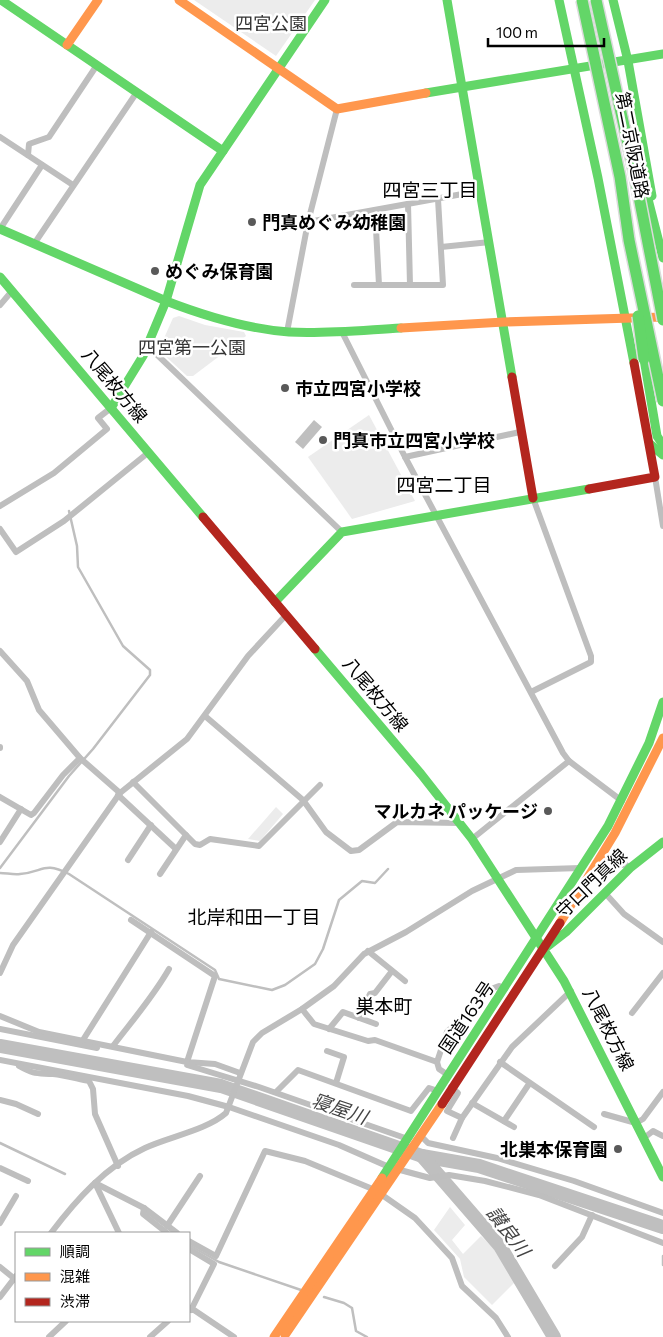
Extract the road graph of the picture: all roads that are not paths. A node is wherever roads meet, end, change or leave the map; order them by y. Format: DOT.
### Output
graph roads {
  1 [pos="1,0"];
  2 [pos="98,0"];
  3 [pos="179,0"];
  4 [pos="326,0"];
  5 [pos="447,0"];
  6 [pos="559,0"];
  7 [pos="583,0"];
  8 [pos="597,0"];
  9 [pos="613,0"];
  10 [pos="608,41"];
  11 [pos="67,45"];
  12 [pos="663,54"];
  13 [pos="628,61"];
  14 [pos="97,66"];
  15 [pos="279,69"];
  16 [pos="576,69"];
  17 [pos="461,86"];
  18 [pos="137,92"];
  19 [pos="337,108"];
  20 [pos="0,137"];
  21 [pos="222,151"];
  22 [pos="28,155"];
  23 [pos="42,165"];
  24 [pos="73,185"];
  25 [pos="479,191"];
  26 [pos="438,199"];
  27 [pos="408,204"];
  28 [pos="375,210"];
  29 [pos="308,222"];
  30 [pos="655,227"];
  31 [pos="0,229"];
  32 [pos="629,240"];
  33 [pos="490,242"];
  34 [pos="34,244"];
  35 [pos="441,247"];
  36 [pos="663,258"];
  37 [pos="0,277"];
  38 [pos="354,285"];
  39 [pos="379,285"];
  40 [pos="410,285"];
  41 [pos="12,291"];
  42 [pos="166,301"];
  43 [pos="0,305"];
  44 [pos="663,308"];
  45 [pos="626,318"];
  46 [pos="663,318"];
  47 [pos="504,322"];
  48 [pos="287,332"];
  49 [pos="342,332"];
  50 [pos="149,346"];
  51 [pos="663,386"];
  52 [pos="663,401"];
  53 [pos="111,408"];
  54 [pos="520,432"];
  55 [pos="649,442"];
  56 [pos="663,445"];
  57 [pos="149,452"];
  58 [pos="663,455"];
  59 [pos="406,457"];
  60 [pos="655,477"];
  61 [pos="533,498"];
  62 [pos="0,506"];
  63 [pos="438,515"];
  64 [pos="663,526"];
  65 [pos="0,529"];
  66 [pos="342,532"];
  67 [pos="275,602"];
  68 [pos="286,615"];
  69 [pos="0,652"];
  70 [pos="531,692"];
  71 [pos="663,702"];
  72 [pos="205,716"];
  73 [pos="663,738"];
  74 [pos="80,758"];
  75 [pos="568,761"];
  76 [pos="133,782"];
  77 [pos="320,785"];
  78 [pos="119,794"];
  79 [pos="0,797"];
  80 [pos="303,800"];
  81 [pos="622,801"];
  82 [pos="21,809"];
  83 [pos="460,824"];
  84 [pos="151,825"];
  85 [pos="186,835"];
  86 [pos="472,839"];
  87 [pos="0,842"];
  88 [pos="663,842"];
  89 [pos="176,850"];
  90 [pos="128,860"];
  91 [pos="596,864"];
  92 [pos="582,868"];
  93 [pos="630,868"];
  94 [pos="160,874"];
  95 [pos="498,878"];
  96 [pos="605,893"];
  97 [pos="562,919"];
  98 [pos="131,920"];
  99 [pos="571,927"];
  100 [pos="151,932"];
  101 [pos="537,938"];
  102 [pos="663,942"];
  103 [pos="544,949"];
  104 [pos="368,951"];
  105 [pos="169,969"];
  106 [pos="392,971"];
  107 [pos="663,973"];
  108 [pos="0,974"];
  109 [pos="405,981"];
  110 [pos="505,989"];
  111 [pos="571,992"];
  112 [pos="302,1009"];
  113 [pos="632,1013"];
  114 [pos="0,1016"];
  115 [pos="359,1018"];
  116 [pos="376,1024"];
  117 [pos="0,1029"];
  118 [pos="329,1029"];
  119 [pos="83,1040"];
  120 [pos="113,1046"];
  121 [pos="327,1051"];
  122 [pos="0,1060"];
  123 [pos="437,1062"];
  124 [pos="500,1062"];
  125 [pos="0,1064"];
  126 [pos="187,1064"];
  127 [pos="19,1066"];
  128 [pos="50,1068"];
  129 [pos="240,1072"];
  130 [pos="448,1075"];
  131 [pos="238,1080"];
  132 [pos="336,1083"];
  133 [pos="529,1084"];
  134 [pos="451,1087"];
  135 [pos="438,1091"];
  136 [pos="276,1092"];
  137 [pos="663,1092"];
  138 [pos="0,1100"];
  139 [pos="472,1103"];
  140 [pos="230,1107"];
  141 [pos="38,1114"];
  142 [pos="604,1114"];
  143 [pos="462,1118"];
  144 [pos="504,1121"];
  145 [pos="636,1123"];
  146 [pos="514,1127"];
  147 [pos="594,1127"];
  148 [pos="663,1136"];
  149 [pos="415,1138"];
  150 [pos="452,1138"];
  151 [pos="644,1138"];
  152 [pos="118,1166"];
  153 [pos="0,1168"];
  154 [pos="395,1168"];
  155 [pos="200,1176"];
  156 [pos="663,1177"];
  157 [pos="28,1181"];
  158 [pos="95,1184"];
  159 [pos="378,1192"];
  160 [pos="16,1196"];
  161 [pos="663,1213"];
  162 [pos="592,1215"];
  163 [pos="0,1223"];
  164 [pos="167,1230"];
  165 [pos="52,1232"];
  166 [pos="119,1232"];
  167 [pos="190,1242"];
  168 [pos="663,1243"];
  169 [pos="190,1250"];
  170 [pos="555,1266"];
  171 [pos="0,1267"];
  172 [pos="15,1277"];
  173 [pos="15,1279"];
  174 [pos="0,1297"];
  175 [pos="190,1310"];
  176 [pos="63,1322"];
  177 [pos="167,1322"];
  178 [pos="49,1337"];
  179 [pos="150,1337"];
  180 [pos="234,1337"];
  181 [pos="274,1337"];
  182 [pos="284,1337"];
  183 [pos="508,1337"];
  1 -- 11 [label="main road"];
  2 -- 11 [label="main road"];
  3 -- 15 [label="main road"];
  4 -- 15 [label="main road"];
  5 -- 17 [label="main road"];
  6 -- 16 [label="main road"];
  7 -- 32 [label="main road, bridge"];
  7 -- 51 [label="main road, 第二京阪道路, bridge"];
  8 -- 10 [label="main road, bridge"];
  8 -- 46 [label="main road, 第二京阪道路, bridge"];
  9 -- 13 [label="main road"];
  10 -- 30 [label="main road, bridge"];
  10 -- 44 [label="main road, bridge"];
  11 -- 14 [label="main road"];
  12 -- 13 [label="main road"];
  13 -- 16 [label="main road"];
  13 -- 30 [label="main road"];
  14 -- 18 [label="main road"];
  14 -- 22 [label="street"];
  15 -- 19 [label="main road"];
  15 -- 21 [label="main road"];
  16 -- 17 [label="main road"];
  16 -- 45 [label="main road"];
  17 -- 19 [label="main road"];
  17 -- 25 [label="main road"];
  18 -- 21 [label="main road"];
  18 -- 24 [label="street"];
  19 -- 29 [label="street"];
  20 -- 22 [label="street"];
  21 -- 42 [label="main road"];
  22 -- 23 [label="street"];
  23 -- 24 [label="street"];
  23 -- 31 [label="street"];
  24 -- 34 [label="street"];
  25 -- 26 [label="street"];
  25 -- 33 [label="main road"];
  26 -- 27 [label="street"];
  26 -- 35 [label="street"];
  27 -- 28 [label="street"];
  27 -- 40 [label="street"];
  28 -- 29 [label="street"];
  28 -- 39 [label="street"];
  29 -- 48 [label="street"];
  30 -- 36 [label="main road"];
  31 -- 34 [label="main road"];
  32 -- 52 [label="main road, bridge"];
  32 -- 56 [label="main road, bridge"];
  33 -- 35 [label="street"];
  33 -- 47 [label="main road"];
  34 -- 42 [label="main road"];
  35 -- 40 [label="street"];
  37 -- 41 [label="main road, 八尾枚方線"];
  38 -- 39 [label="street"];
  39 -- 40 [label="street"];
  41 -- 43 [label="street"];
  41 -- 53 [label="main road, 八尾枚方線"];
  42 -- 48 [label="main road"];
  42 -- 50 [label="main road"];
  45 -- 46 [label="main road"];
  45 -- 47 [label="main road"];
  45 -- 55 [label="main road"];
  47 -- 49 [label="main road"];
  47 -- 54 [label="main road"];
  48 -- 49 [label="main road"];
  49 -- 59 [label="street"];
  50 -- 53 [label="main road"];
  50 -- 66 [label="street"];
  53 -- 57 [label="main road, 八尾枚方線"];
  53 -- 62 [label="street"];
  54 -- 59 [label="street"];
  54 -- 61 [label="main road"];
  55 -- 58 [label="main road"];
  55 -- 60 [label="main road"];
  57 -- 65 [label="street"];
  57 -- 67 [label="main road, 八尾枚方線"];
  59 -- 63 [label="street"];
  60 -- 61 [label="main road"];
  60 -- 64 [label="street"];
  61 -- 63 [label="main road"];
  61 -- 70 [label="street"];
  63 -- 66 [label="main road"];
  63 -- 70 [label="street"];
  66 -- 67 [label="main road"];
  67 -- 68 [label="main road, 八尾枚方線"];
  68 -- 72 [label="street"];
  68 -- 83 [label="main road, 八尾枚方線"];
  69 -- 74 [label="street"];
  70 -- 75 [label="street"];
  71 -- 81 [label="main road, 国道163号"];
  72 -- 76 [label="street"];
  72 -- 80 [label="street"];
  73 -- 91 [label="main road, 国道163号"];
  74 -- 78 [label="street"];
  74 -- 82 [label="street"];
  75 -- 81 [label="street"];
  75 -- 86 [label="street"];
  76 -- 78 [label="street"];
  76 -- 85 [label="street"];
  77 -- 80 [label="street"];
  78 -- 84 [label="street"];
  78 -- 108 [label="street"];
  79 -- 82 [label="street"];
  80 -- 83 [label="street"];
  80 -- 85 [label="street"];
  81 -- 92 [label="main road, 国道163号"];
  82 -- 87 [label="street"];
  83 -- 86 [label="main road, 八尾枚方線"];
  84 -- 89 [label="street"];
  84 -- 90 [label="street"];
  85 -- 89 [label="street"];
  86 -- 95 [label="main road, 八尾枚方線"];
  88 -- 93 [label="main road, 守口門真線"];
  89 -- 94 [label="street"];
  91 -- 92 [label="street"];
  91 -- 93 [label="street"];
  91 -- 97 [label="main road, 国道163号"];
  92 -- 95 [label="street"];
  92 -- 101 [label="main road, 国道163号"];
  93 -- 96 [label="main road, 守口門真線"];
  95 -- 101 [label="main road, 八尾枚方線"];
  95 -- 104 [label="street"];
  96 -- 99 [label="main road, 守口門真線"];
  96 -- 102 [label="street"];
  97 -- 99 [label="main road"];
  97 -- 103 [label="main road, 国道163号"];
  98 -- 100 [label="street"];
  99 -- 103 [label="main road, 守口門真線"];
  100 -- 119 [label="street"];
  100 -- 126 [label="street"];
  101 -- 103 [label="main road, 八尾枚方線"];
  101 -- 110 [label="main road, 国道163号"];
  103 -- 111 [label="main road, 八尾枚方線"];
  103 -- 134 [label="main road, 国道163号"];
  104 -- 106 [label="street"];
  104 -- 112 [label="street"];
  105 -- 120 [label="street"];
  106 -- 109 [label="street"];
  106 -- 115 [label="street"];
  107 -- 113 [label="street"];
  110 -- 123 [label="street"];
  110 -- 130 [label="main road, 国道163号"];
  111 -- 124 [label="street"];
  111 -- 145 [label="main road, 八尾枚方線"];
  112 -- 118 [label="street"];
  112 -- 129 [label="street"];
  114 -- 119 [label="street"];
  115 -- 116 [label="street"];
  115 -- 118 [label="street"];
  117 -- 126 [label="street"];
  118 -- 123 [label="street"];
  119 -- 120 [label="street"];
  120 -- 126 [label="street"];
  121 -- 132 [label="street"];
  122 -- 128 [label="street"];
  123 -- 130 [label="street"];
  124 -- 133 [label="street"];
  124 -- 139 [label="street"];
  125 -- 127 [label="street"];
  126 -- 129 [label="street"];
  126 -- 131 [label="street"];
  127 -- 128 [label="street"];
  127 -- 152 [label="street"];
  128 -- 140 [label="street"];
  129 -- 131 [label="street"];
  130 -- 135 [label="main road, 国道163号"];
  131 -- 136 [label="street"];
  131 -- 140 [label="street"];
  132 -- 135 [label="street"];
  132 -- 136 [label="street"];
  133 -- 144 [label="street"];
  133 -- 147 [label="street"];
  134 -- 143 [label="street"];
  134 -- 149 [label="main road, 国道163号"];
  135 -- 149 [label="main road, 国道163号"];
  136 -- 149 [label="street"];
  137 -- 145 [label="street"];
  138 -- 141 [label="street"];
  139 -- 143 [label="street"];
  139 -- 144 [label="street"];
  140 -- 152 [label="street"];
  140 -- 154 [label="street"];
  142 -- 145 [label="street"];
  143 -- 150 [label="street"];
  144 -- 146 [label="street"];
  145 -- 151 [label="main road, 八尾枚方線"];
  148 -- 151 [label="street"];
  149 -- 154 [label="main road, 国道163号"];
  149 -- 161 [label="street"];
  151 -- 156 [label="main road, 八尾枚方線"];
  152 -- 158 [label="street"];
  153 -- 157 [label="street"];
  154 -- 159 [label="main road, 国道163号"];
  154 -- 162 [label="street"];
  155 -- 164 [label="street"];
  158 -- 164 [label="street"];
  158 -- 165 [label="street"];
  158 -- 166 [label="street"];
  159 -- 167 [label="street"];
  159 -- 181 [label="main road, 国道163号"];
  159 -- 182 [label="main road, 国道163号"];
  159 -- 183 [label="street"];
  160 -- 163 [label="street"];
  162 -- 168 [label="street"];
  162 -- 170 [label="street"];
  169 -- 175 [label="street"];
  171 -- 172 [label="street"];
  173 -- 174 [label="street"];
  175 -- 180 [label="street"];
  176 -- 178 [label="street"];
  177 -- 179 [label="street"];
}
